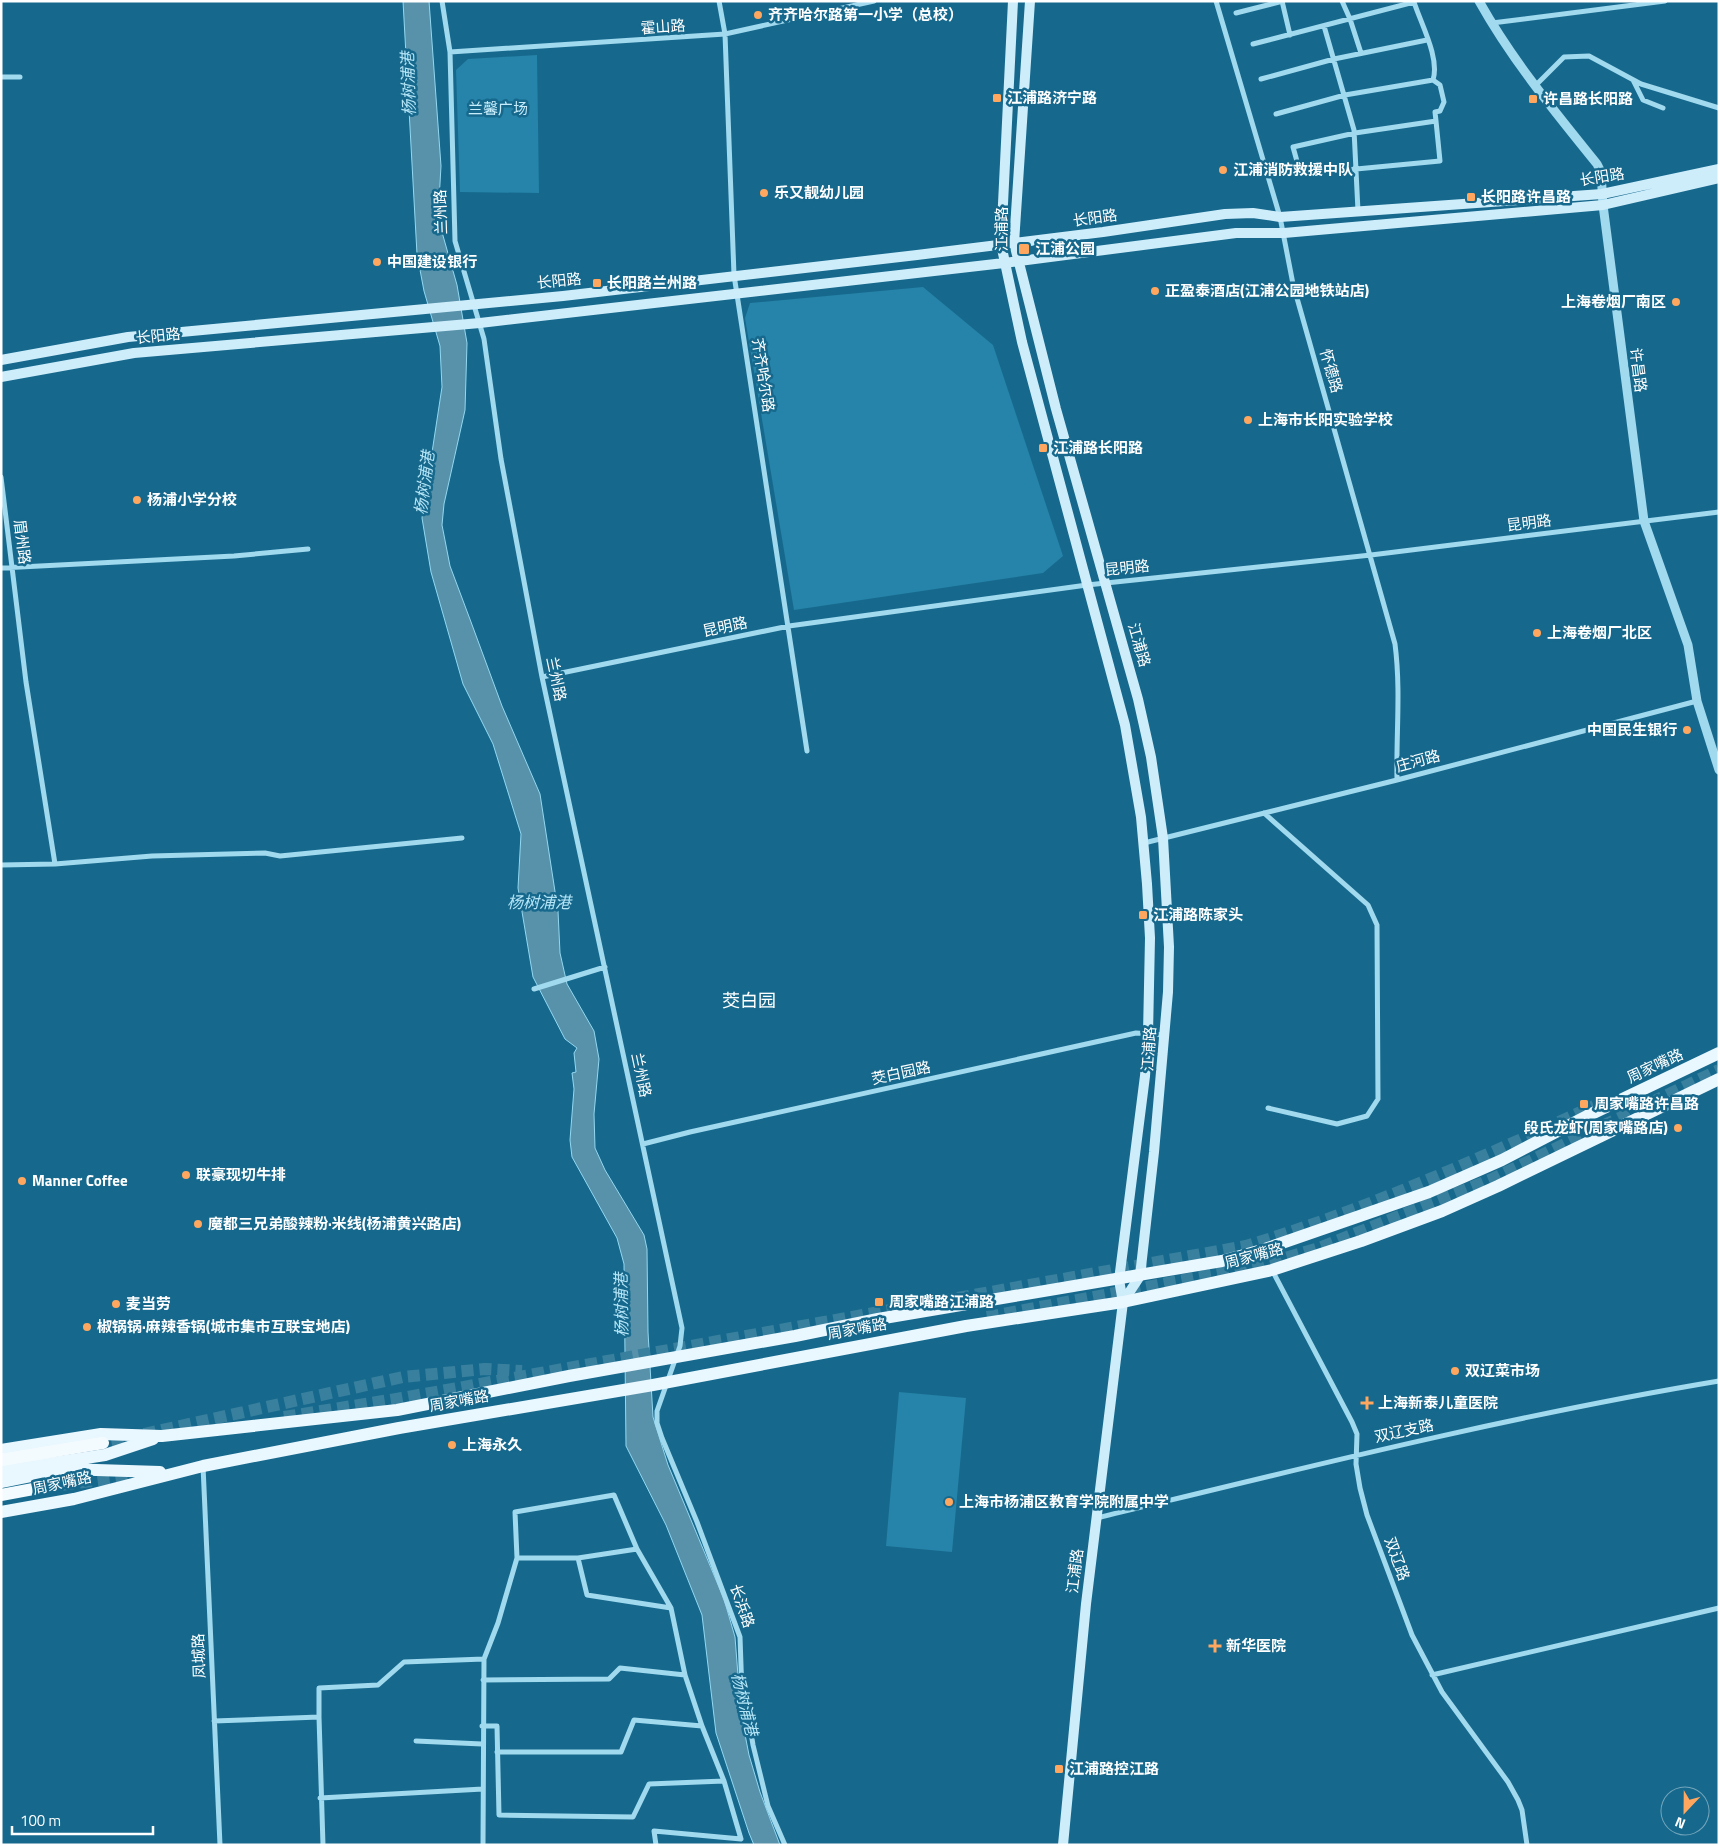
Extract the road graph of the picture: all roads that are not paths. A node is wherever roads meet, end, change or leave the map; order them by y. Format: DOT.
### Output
graph roads {
  1 [pos="442,1"];
  2 [pos="720,1"];
  3 [pos="874,1"];
  4 [pos="1013,1"];
  5 [pos="1030,1"];
  6 [pos="1216,1"];
  7 [pos="1282,1"];
  8 [pos="1342,1"];
  9 [pos="1479,1"];
  10 [pos="1665,1"];
  11 [pos="1403,3"];
  12 [pos="1236,13"];
  13 [pos="1350,19"];
  14 [pos="1491,23"];
  15 [pos="1324,26"];
  16 [pos="725,34"];
  17 [pos="1290,35"];
  18 [pos="1426,40"];
  19 [pos="1253,44"];
  20 [pos="450,52"];
  21 [pos="1361,54"];
  22 [pos="1334,59"];
  23 [pos="1,77"];
  24 [pos="20,77"];
  25 [pos="1261,79"];
  26 [pos="1434,80"];
  27 [pos="1633,80"];
  28 [pos="1534,86"];
  29 [pos="1345,95"];
  30 [pos="1663,108"];
  31 [pos="1719,108"];
  32 [pos="1276,114"];
  33 [pos="1436,121"];
  34 [pos="1355,133"];
  35 [pos="1356,168"];
  36 [pos="1719,168"];
  37 [pos="1719,178"];
  38 [pos="1602,194"];
  39 [pos="1603,205"];
  40 [pos="1358,212"];
  41 [pos="1280,217"];
  42 [pos="1284,233"];
  43 [pos="1014,243"];
  44 [pos="1000,244"];
  45 [pos="1017,261"];
  46 [pos="1004,263"];
  47 [pos="734,275"];
  48 [pos="738,295"];
  49 [pos="475,305"];
  50 [pos="480,323"];
  51 [pos="1,360"];
  52 [pos="1,377"];
  53 [pos="1,477"];
  54 [pos="1719,512"];
  55 [pos="1644,521"];
  56 [pos="308,549"];
  57 [pos="1371,555"];
  58 [pos="1,568"];
  59 [pos="13,568"];
  60 [pos="1105,583"];
  61 [pos="1087,585"];
  62 [pos="789,626"];
  63 [pos="542,677"];
  64 [pos="1698,701"];
  65 [pos="807,751"];
  66 [pos="1719,770"];
  67 [pos="1397,780"];
  68 [pos="1264,813"];
  69 [pos="462,838"];
  70 [pos="1163,838"];
  71 [pos="1144,843"];
  72 [pos="55,864"];
  73 [pos="1,865"];
  74 [pos="605,967"];
  75 [pos="534,989"];
  76 [pos="1148,1034"];
  77 [pos="1165,1035"];
  78 [pos="1719,1053"];
  79 [pos="1719,1078"];
  80 [pos="1268,1108"];
  81 [pos="643,1144"];
  82 [pos="1272,1270"];
  83 [pos="1140,1276"];
  84 [pos="1119,1280"];
  85 [pos="1123,1302"];
  86 [pos="676,1357"];
  87 [pos="1719,1381"];
  88 [pos="666,1383"];
  89 [pos="162,1436"];
  90 [pos="103,1443"];
  91 [pos="1,1450"];
  92 [pos="1356,1454"];
  93 [pos="1,1460"];
  94 [pos="203,1466"];
  95 [pos="1,1471"];
  96 [pos="175,1472"];
  97 [pos="1,1482"];
  98 [pos="44,1487"];
  99 [pos="1,1495"];
  100 [pos="1,1512"];
  101 [pos="1096,1518"];
  102 [pos="637,1549"];
  103 [pos="517,1558"];
  104 [pos="578,1558"];
  105 [pos="671,1608"];
  106 [pos="1719,1608"];
  107 [pos="484,1659"];
  108 [pos="685,1675"];
  109 [pos="1432,1675"];
  110 [pos="483,1680"];
  111 [pos="319,1717"];
  112 [pos="214,1721"];
  113 [pos="482,1726"];
  114 [pos="702,1726"];
  115 [pos="416,1741"];
  116 [pos="482,1744"];
  117 [pos="497,1752"];
  118 [pos="724,1780"];
  119 [pos="483,1789"];
  120 [pos="320,1798"];
  121 [pos="220,1845"];
  122 [pos="323,1845"];
  123 [pos="483,1845"];
  124 [pos="656,1845"];
  125 [pos="785,1845"];
  126 [pos="1063,1845"];
  127 [pos="1526,1845"];
  1 -- 20 [label="street, 兰州路"];
  2 -- 16 [label="street, 齐齐哈尔路"];
  3 -- 16 [label="street, 霍山路"];
  4 -- 44 [label="main road, 江浦路"];
  5 -- 43 [label="main road, 江浦路"];
  6 -- 41 [label="street, 怀德路"];
  7 -- 12 [label="street"];
  7 -- 17 [label="street"];
  8 -- 13 [label="street"];
  9 -- 14 [label="street, 许昌路"];
  10 -- 14 [label="street"];
  11 -- 13 [label="street"];
  11 -- 18 [label="street"];
  13 -- 15 [label="street"];
  13 -- 21 [label="street"];
  14 -- 28 [label="street, 许昌路"];
  15 -- 17 [label="street"];
  15 -- 22 [label="street"];
  16 -- 20 [label="street, 霍山路"];
  16 -- 47 [label="street, 齐齐哈尔路"];
  17 -- 19 [label="street"];
  18 -- 21 [label="street"];
  18 -- 26 [label="street"];
  20 -- 49 [label="street, 兰州路"];
  21 -- 22 [label="street"];
  22 -- 25 [label="street"];
  22 -- 29 [label="street"];
  23 -- 24 [label="street"];
  26 -- 29 [label="street"];
  26 -- 33 [label="street"];
  27 -- 28 [label="street"];
  27 -- 30 [label="street"];
  27 -- 31 [label="street"];
  28 -- 38 [label="street, 许昌路"];
  29 -- 32 [label="street"];
  29 -- 34 [label="street"];
  33 -- 34 [label="street"];
  33 -- 35 [label="street"];
  34 -- 35 [label="street"];
  34 -- 35 [label="street"];
  35 -- 40 [label="street"];
  36 -- 38 [label="main road, 长阳路"];
  37 -- 39 [label="main road, 长阳路"];
  38 -- 39 [label="street, 许昌路"];
  38 -- 40 [label="main road, 长阳路"];
  39 -- 42 [label="main road, 长阳路"];
  39 -- 55 [label="street, 许昌路"];
  40 -- 41 [label="main road, 长阳路"];
  41 -- 42 [label="street, 怀德路"];
  41 -- 43 [label="main road, 长阳路"];
  42 -- 45 [label="main road, 长阳路"];
  42 -- 57 [label="street, 怀德路"];
  43 -- 44 [label="main road, 长阳路"];
  43 -- 45 [label="main road, 江浦路"];
  44 -- 46 [label="main road, 江浦路"];
  44 -- 47 [label="main road, 长阳路"];
  45 -- 46 [label="main road, 长阳路"];
  45 -- 60 [label="main road, 江浦路"];
  46 -- 48 [label="main road, 长阳路"];
  46 -- 61 [label="main road, 江浦路"];
  47 -- 48 [label="street, 齐齐哈尔路"];
  47 -- 49 [label="main road, 长阳路"];
  48 -- 50 [label="main road, 长阳路"];
  48 -- 62 [label="street, 齐齐哈尔路"];
  49 -- 50 [label="street, 兰州路"];
  49 -- 51 [label="main road, 长阳路"];
  50 -- 52 [label="main road, 长阳路"];
  50 -- 63 [label="street, 兰州路"];
  53 -- 59 [label="street, 眉州路"];
  54 -- 55 [label="street, 昆明路"];
  55 -- 57 [label="street, 昆明路"];
  55 -- 64 [label="street, 许昌路"];
  56 -- 59 [label="street"];
  57 -- 60 [label="street, 昆明路"];
  57 -- 67 [label="street, 怀德路"];
  58 -- 59 [label="street"];
  59 -- 72 [label="street, 眉州路"];
  60 -- 61 [label="street, 昆明路"];
  60 -- 70 [label="main road, 江浦路"];
  61 -- 62 [label="street, 昆明路"];
  61 -- 71 [label="main road, 江浦路"];
  62 -- 63 [label="street, 昆明路"];
  62 -- 65 [label="street, 齐齐哈尔路"];
  63 -- 74 [label="street, 兰州路"];
  64 -- 66 [label="street, 许昌路"];
  64 -- 67 [label="street, 庄河路"];
  67 -- 68 [label="street, 庄河路"];
  68 -- 70 [label="street, 庄河路"];
  68 -- 80 [label="street"];
  69 -- 72 [label="street"];
  70 -- 71 [label="street, 庄河路"];
  70 -- 77 [label="main road, 江浦路"];
  71 -- 76 [label="main road, 江浦路"];
  72 -- 73 [label="street"];
  74 -- 75 [label="street"];
  74 -- 81 [label="street, 兰州路"];
  76 -- 77 [label="street, 茭白园路"];
  76 -- 81 [label="street, 茭白园路"];
  76 -- 84 [label="main road, 江浦路"];
  77 -- 83 [label="main road, 江浦路"];
  78 -- 83 [label="main road, 周家嘴路"];
  79 -- 82 [label="main road, 周家嘴路"];
  81 -- 86 [label="street, 兰州路"];
  82 -- 85 [label="main road, 周家嘴路"];
  82 -- 92 [label="street, 双辽路"];
  83 -- 84 [label="main road, 周家嘴路"];
  83 -- 85 [label="main road, 江浦路"];
  84 -- 85 [label="main road, 江浦路"];
  84 -- 86 [label="main road, 周家嘴路"];
  85 -- 88 [label="main road, 周家嘴路"];
  85 -- 101 [label="main road, 江浦路"];
  86 -- 88 [label="street, 长浜路"];
  86 -- 89 [label="main road, 周家嘴路"];
  87 -- 92 [label="street, 双辽支路"];
  88 -- 94 [label="main road, 周家嘴路"];
  88 -- 125 [label="street, 长浜路"];
  89 -- 91 [label="main road, 周家嘴路"];
  89 -- 95 [label="main road"];
  90 -- 93 [label="highway"];
  92 -- 101 [label="street, 双辽支路"];
  92 -- 109 [label="street, 双辽路"];
  94 -- 96 [label="main road, 周家嘴路"];
  94 -- 112 [label="street, 凤城路"];
  96 -- 97 [label="main road"];
  96 -- 100 [label="main road, 周家嘴路"];
  98 -- 99 [label="highway"];
  101 -- 126 [label="main road, 江浦路"];
  102 -- 103 [label="street"];
  102 -- 104 [label="street"];
  102 -- 105 [label="street"];
  103 -- 104 [label="street"];
  103 -- 107 [label="street"];
  104 -- 105 [label="street"];
  105 -- 108 [label="street"];
  106 -- 109 [label="street"];
  107 -- 110 [label="street"];
  107 -- 111 [label="street"];
  108 -- 110 [label="street"];
  108 -- 114 [label="street"];
  109 -- 127 [label="street, 双辽路"];
  110 -- 113 [label="street"];
  111 -- 112 [label="street"];
  111 -- 120 [label="street"];
  112 -- 121 [label="street, 凤城路"];
  113 -- 116 [label="street"];
  113 -- 117 [label="street"];
  114 -- 117 [label="street"];
  114 -- 118 [label="street"];
  115 -- 116 [label="street"];
  116 -- 119 [label="street"];
  117 -- 118 [label="street"];
  118 -- 124 [label="street"];
  119 -- 120 [label="street"];
  119 -- 123 [label="street"];
  120 -- 122 [label="street"];
}
